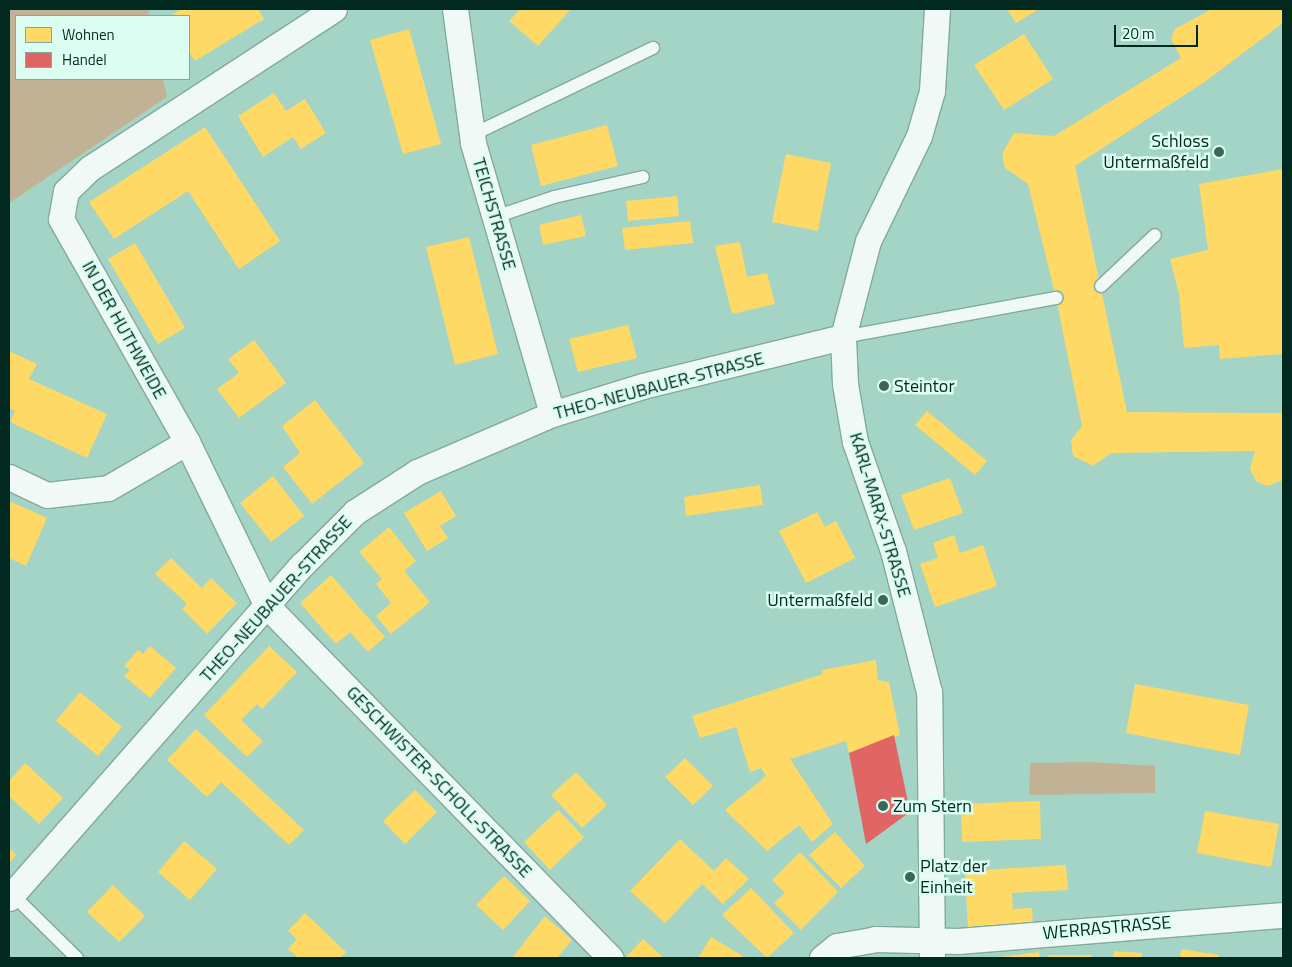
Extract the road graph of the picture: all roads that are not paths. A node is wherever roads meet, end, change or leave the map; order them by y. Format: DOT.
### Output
graph roads {
  1 [pos="334,9"];
  2 [pos="455,9"];
  3 [pos="937,9"];
  4 [pos="653,48"];
  5 [pos="472,135"];
  6 [pos="643,177"];
  7 [pos="495,217"];
  8 [pos="1155,235"];
  9 [pos="1101,286"];
  10 [pos="1056,298"];
  11 [pos="844,337"];
  12 [pos="552,414"];
  13 [pos="186,442"];
  14 [pos="9,477"];
  15 [pos="267,606"];
  16 [pos="10,896"];
  17 [pos="1283,915"];
  18 [pos="932,950"];
  19 [pos="77,958"];
  20 [pos="611,958"];
  21 [pos="822,958"];
  1 -- 13 [label="street, IN DER HUTHWEIDE"];
  2 -- 5 [label="street, TEICHSTRASSE"];
  3 -- 11 [label="street, KARL-MARX-STRASSE"];
  4 -- 5 [label="lane"];
  5 -- 7 [label="street, TEICHSTRASSE"];
  6 -- 7 [label="lane"];
  7 -- 12 [label="street, TEICHSTRASSE"];
  8 -- 9 [label="lane"];
  10 -- 11 [label="lane"];
  11 -- 12 [label="street, THEO-NEUBAUER-STRASSE"];
  11 -- 18 [label="street, KARL-MARX-STRASSE"];
  12 -- 15 [label="street, THEO-NEUBAUER-STRASSE"];
  13 -- 14 [label="street"];
  13 -- 15 [label="street, IN DER HUTHWEIDE"];
  15 -- 16 [label="street, THEO-NEUBAUER-STRASSE"];
  15 -- 20 [label="street, GESCHWISTER-SCHOLL-STRASSE"];
  16 -- 19 [label="lane"];
  17 -- 18 [label="street, WERRASTRASSE"];
  18 -- 21 [label="street, WERRASTRASSE"];
}
